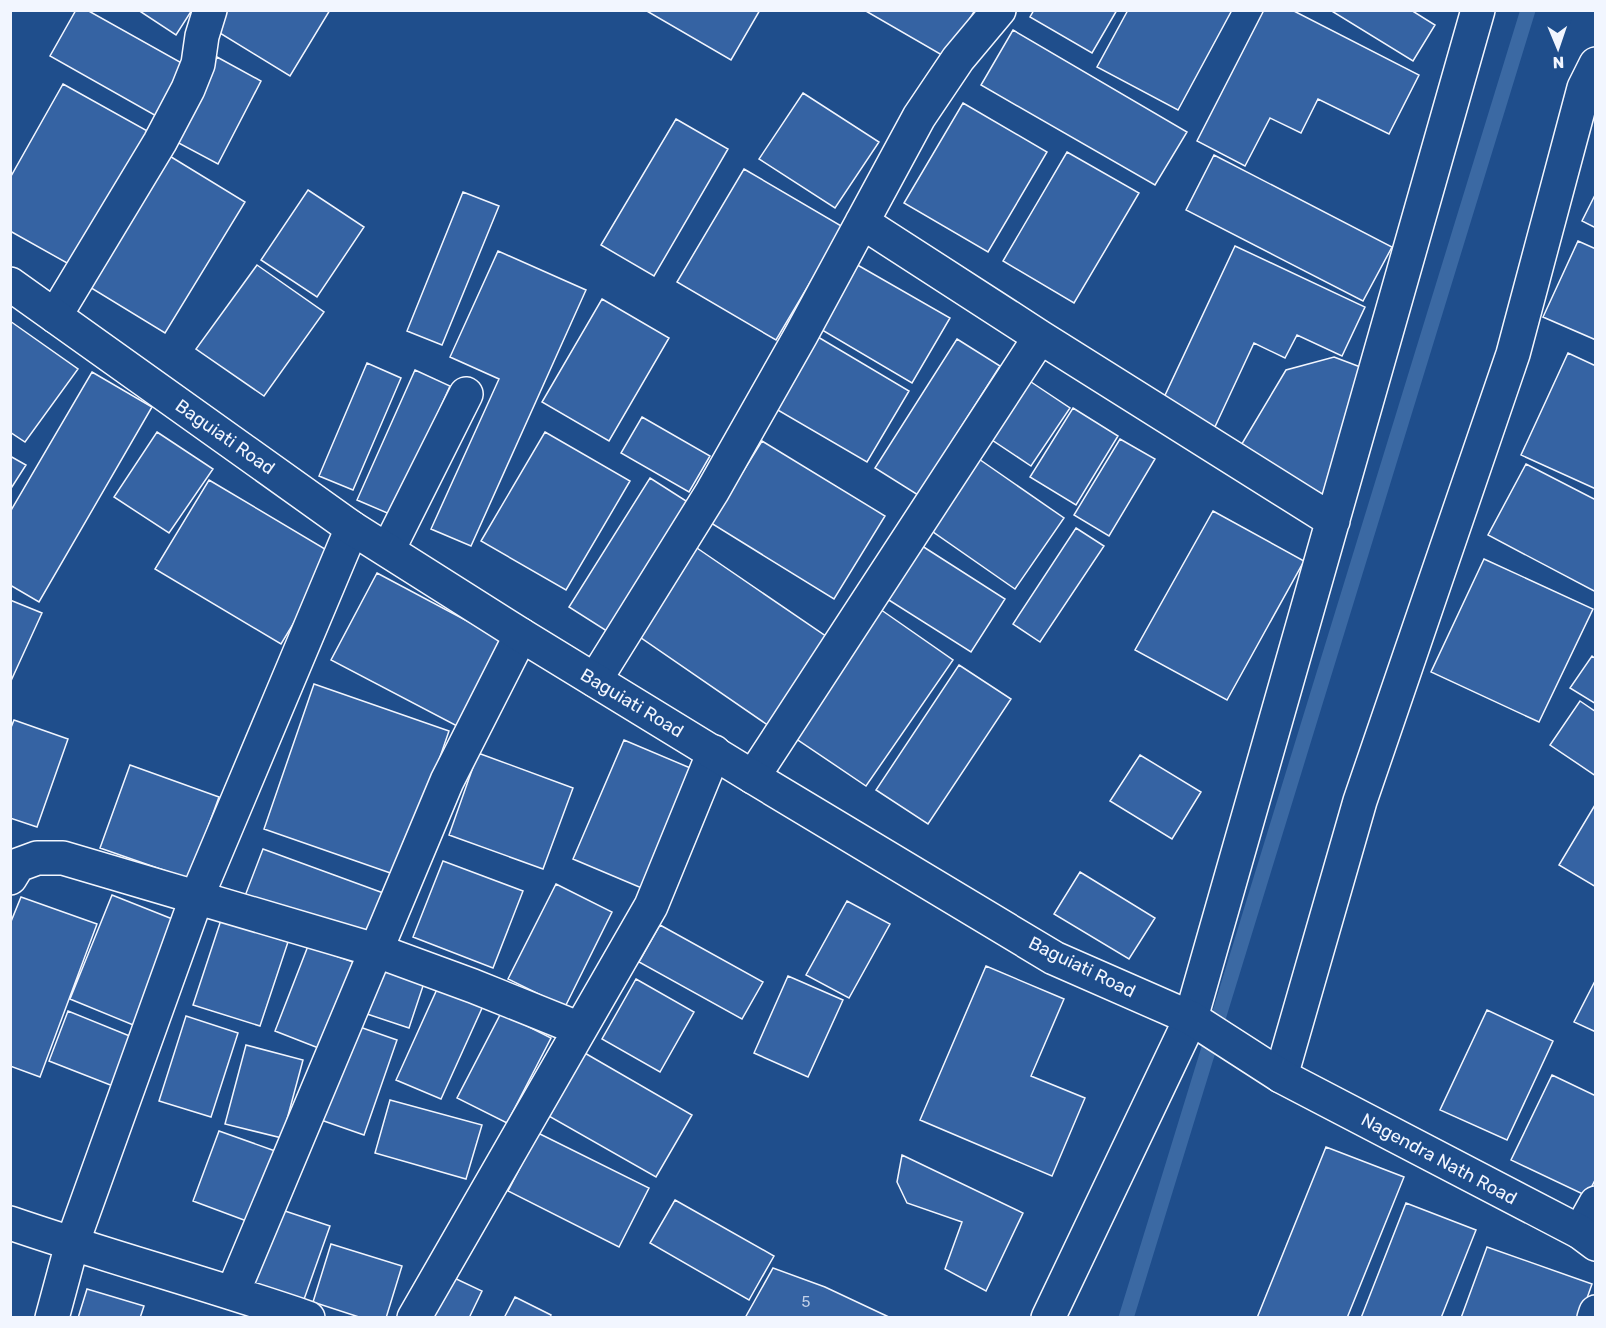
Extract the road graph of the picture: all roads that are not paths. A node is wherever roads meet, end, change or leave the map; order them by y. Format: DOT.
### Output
graph roads {
  1 [pos="210,10"];
  2 [pos="999,10"];
  3 [pos="1478,10"];
  4 [pos="1592,82"];
  5 [pos="862,222"];
  6 [pos="10,284"];
  7 [pos="55,316"];
  8 [pos="1040,337"];
  9 [pos="466,394"];
  10 [pos="1333,521"];
  11 [pos="352,528"];
  12 [pos="388,550"];
  13 [pos="521,635"];
  14 [pos="596,680"];
  15 [pos="714,752"];
  16 [pos="753,777"];
  17 [pos="13,869"];
  18 [pos="196,899"];
  19 [pos="375,951"];
  20 [pos="1191,1018"];
  21 [pos="580,1029"];
  22 [pos="1281,1076"];
  23 [pos="1596,1203"];
  24 [pos="10,1223"];
  25 [pos="1588,1238"];
  26 [pos="72,1244"];
  27 [pos="233,1292"];
  28 [pos="1596,1312"];
  29 [pos="52,1317"];
  30 [pos="308,1317"];
  31 [pos="414,1317"];
  32 [pos="1048,1317"];
  33 [pos="1594,1317"];
  1 -- 7 [label="street"];
  2 -- 5 [label="street"];
  3 -- 10 [label="street"];
  4 -- 22 [label="street"];
  5 -- 8 [label="street"];
  5 -- 14 [label="street"];
  6 -- 7 [label="street, Baguiati Road"];
  7 -- 11 [label="street, Baguiati Road"];
  8 -- 10 [label="street"];
  8 -- 16 [label="street"];
  9 -- 12 [label="street"];
  10 -- 20 [label="street"];
  11 -- 12 [label="street, Baguiati Road"];
  11 -- 18 [label="street"];
  12 -- 13 [label="street, Baguiati Road"];
  13 -- 14 [label="street, Baguiati Road"];
  13 -- 19 [label="street"];
  14 -- 15 [label="street, Baguiati Road"];
  15 -- 16 [label="street, Baguiati Road"];
  15 -- 21 [label="street"];
  16 -- 20 [label="street, Baguiati Road"];
  17 -- 18 [label="street"];
  18 -- 19 [label="street"];
  18 -- 26 [label="street"];
  19 -- 21 [label="street"];
  19 -- 27 [label="street"];
  20 -- 22 [label="street, Baguiati Road"];
  20 -- 32 [label="street"];
  21 -- 31 [label="street"];
  22 -- 25 [label="street, Nagendra Nath Road"];
  23 -- 25 [label="street"];
  24 -- 26 [label="street"];
  26 -- 27 [label="street"];
  26 -- 29 [label="street"];
  27 -- 30 [label="street"];
  28 -- 33 [label="street"];
}
